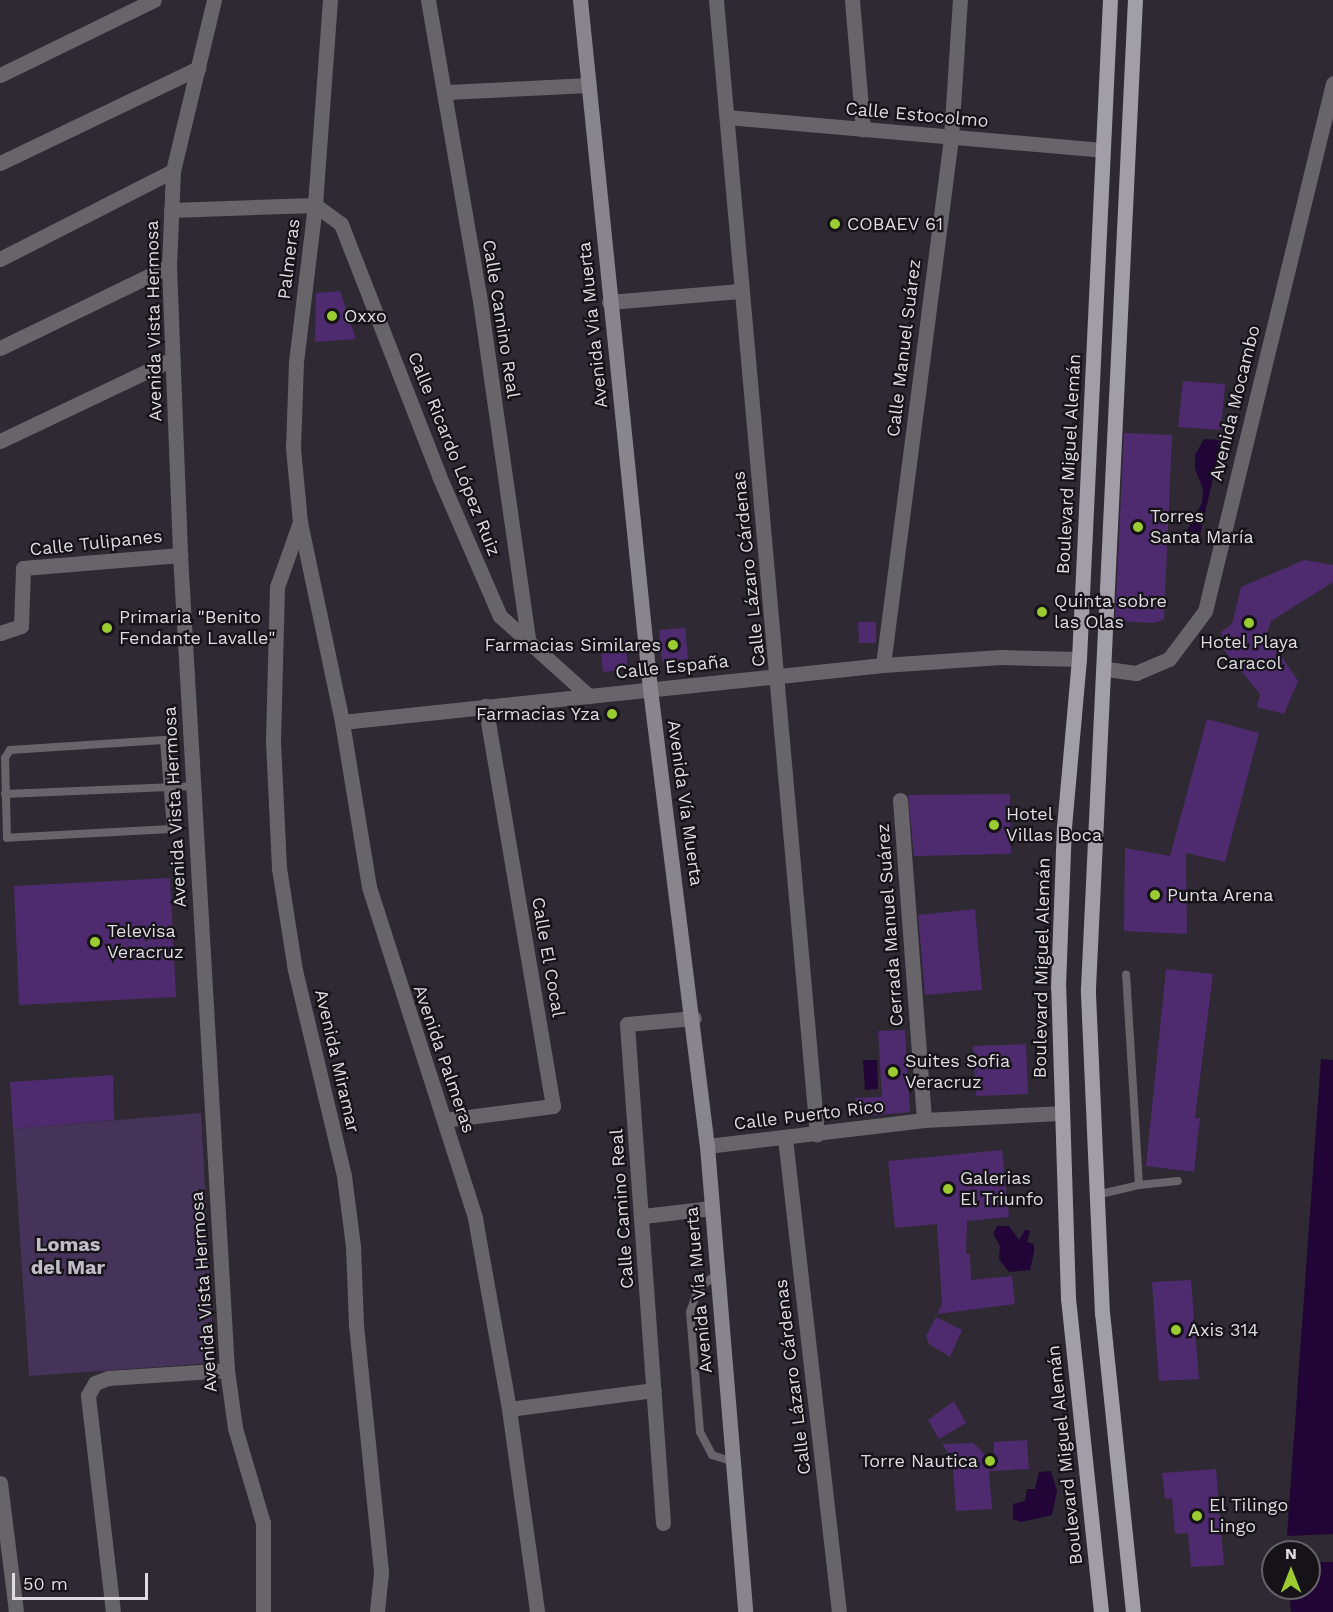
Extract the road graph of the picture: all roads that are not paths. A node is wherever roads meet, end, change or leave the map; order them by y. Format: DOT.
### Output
graph roads {
  1 [pos="154,0"];
  2 [pos="214,0"];
  3 [pos="330,0"];
  4 [pos="428,0"];
  5 [pos="580,0"];
  6 [pos="588,0"];
  7 [pos="716,0"];
  8 [pos="852,0"];
  9 [pos="960,0"];
  10 [pos="1110,0"];
  11 [pos="1135,0"];
  12 [pos="198,68"];
  13 [pos="0,75"];
  14 [pos="1333,83"];
  15 [pos="589,85"];
  16 [pos="447,92"];
  17 [pos="728,117"];
  18 [pos="863,130"];
  19 [pos="951,138"];
  20 [pos="1103,150"];
  21 [pos="0,163"];
  22 [pos="173,171"];
  23 [pos="315,205"];
  24 [pos="171,210"];
  25 [pos="0,259"];
  26 [pos="169,266"];
  27 [pos="740,291"];
  28 [pos="609,302"];
  29 [pos="0,348"];
  30 [pos="173,359"];
  31 [pos="0,441"];
  32 [pos="300,522"];
  33 [pos="180,555"];
  34 [pos="0,633"];
  35 [pos="529,645"];
  36 [pos="1079,658"];
  37 [pos="883,665"];
  38 [pos="1107,669"];
  39 [pos="779,675"];
  40 [pos="650,689"];
  41 [pos="589,696"];
  42 [pos="485,706"];
  43 [pos="342,722"];
  44 [pos="193,786"];
  45 [pos="168,787"];
  46 [pos="5,794"];
  47 [pos="900,800"];
  48 [pos="1126,974"];
  49 [pos="694,1018"];
  50 [pos="1060,1113"];
  51 [pos="444,1120"];
  52 [pos="924,1120"];
  53 [pos="817,1135"];
  54 [pos="785,1138"];
  55 [pos="707,1146"];
  56 [pos="1178,1181"];
  57 [pos="1139,1185"];
  58 [pos="1096,1195"];
  59 [pos="712,1208"];
  60 [pos="643,1216"];
  61 [pos="717,1274"];
  62 [pos="227,1370"];
  63 [pos="654,1390"];
  64 [pos="509,1409"];
  65 [pos="733,1462"];
  66 [pos="0,1483"];
  67 [pos="663,1523"];
  68 [pos="16,1612"];
  69 [pos="113,1612"];
  70 [pos="263,1612"];
  71 [pos="377,1612"];
  72 [pos="537,1612"];
  73 [pos="745,1612"];
  74 [pos="839,1612"];
  75 [pos="1101,1612"];
  76 [pos="1133,1612"];
  1 -- 13 [label="street"];
  2 -- 12 [label="street, Avenida Vista Hermosa"];
  3 -- 23 [label="street, Palmeras"];
  4 -- 16 [label="street, Calle Camino Real"];
  5 -- 6 [label="street"];
  5 -- 15 [label="street, Avenida Vía Muerta"];
  7 -- 17 [label="street, Calle Lázaro Cárdenas"];
  8 -- 18 [label="street"];
  9 -- 19 [label="street, Calle Manuel Suárez"];
  10 -- 20 [label="main road, Boulevard Miguel Alemán"];
  11 -- 38 [label="main road"];
  12 -- 21 [label="street"];
  12 -- 22 [label="street, Avenida Vista Hermosa"];
  14 -- 38 [label="street, Avenida Mocambo"];
  15 -- 16 [label="street"];
  15 -- 28 [label="street, Avenida Vía Muerta"];
  16 -- 35 [label="street, Calle Camino Real"];
  17 -- 18 [label="street, Calle Estocolmo"];
  17 -- 27 [label="street, Calle Lázaro Cárdenas"];
  18 -- 19 [label="street, Calle Estocolmo"];
  19 -- 20 [label="street, Calle Estocolmo"];
  19 -- 37 [label="street, Calle Manuel Suárez"];
  20 -- 36 [label="main road, Boulevard Miguel Alemán"];
  22 -- 24 [label="street, Avenida Vista Hermosa"];
  22 -- 25 [label="street"];
  23 -- 24 [label="street"];
  23 -- 32 [label="street, Palmeras"];
  23 -- 35 [label="street, Calle Ricardo López Ruiz"];
  24 -- 26 [label="street, Avenida Vista Hermosa"];
  26 -- 29 [label="street"];
  26 -- 30 [label="street, Avenida Vista Hermosa"];
  27 -- 28 [label="street"];
  27 -- 39 [label="street, Calle Lázaro Cárdenas"];
  28 -- 40 [label="street, Avenida Vía Muerta"];
  30 -- 31 [label="street"];
  30 -- 33 [label="street, Avenida Vista Hermosa"];
  32 -- 43 [label="street, Avenida Palmeras"];
  32 -- 71 [label="street, Avenida Miramar"];
  33 -- 34 [label="street, Calle Tulipanes"];
  33 -- 44 [label="street, Avenida Vista Hermosa"];
  35 -- 41 [label="street, Calle Ricardo López Ruiz"];
  36 -- 37 [label="street, Calle España"];
  36 -- 50 [label="main road, Boulevard Miguel Alemán"];
  37 -- 39 [label="street, Calle España"];
  38 -- 58 [label="main road"];
  39 -- 40 [label="street, Calle España"];
  39 -- 53 [label="street, Calle Lázaro Cárdenas"];
  40 -- 41 [label="street, Calle España"];
  40 -- 49 [label="street, Avenida Vía Muerta"];
  41 -- 42 [label="street, Calle España"];
  42 -- 43 [label="street, Calle España"];
  42 -- 51 [label="street, Calle El Cocal"];
  43 -- 51 [label="street, Avenida Palmeras"];
  44 -- 45 [label="lane"];
  44 -- 62 [label="street, Avenida Vista Hermosa"];
  45 -- 46 [label="lane"];
  45 -- 46 [label="lane"];
  45 -- 46 [label="lane"];
  47 -- 52 [label="street, Cerrada Manuel Suárez"];
  48 -- 57 [label="lane"];
  49 -- 55 [label="street, Avenida Vía Muerta"];
  49 -- 60 [label="street, Calle Camino Real"];
  50 -- 52 [label="street, Calle Puerto Rico"];
  50 -- 75 [label="main road, Boulevard Miguel Alemán"];
  51 -- 64 [label="street, Avenida Palmeras"];
  52 -- 53 [label="street, Calle Puerto Rico"];
  53 -- 54 [label="street, Calle Puerto Rico"];
  54 -- 55 [label="street, Calle Puerto Rico"];
  54 -- 74 [label="street, Calle Lázaro Cárdenas"];
  55 -- 59 [label="street, Avenida Vía Muerta"];
  56 -- 57 [label="lane"];
  57 -- 58 [label="lane"];
  58 -- 76 [label="main road"];
  59 -- 60 [label="street"];
  59 -- 61 [label="street, Avenida Vía Muerta"];
  60 -- 63 [label="street, Calle Camino Real"];
  61 -- 65 [label="street, Avenida Vía Muerta"];
  61 -- 65 [label="lane"];
  62 -- 69 [label="street"];
  62 -- 70 [label="street, Avenida Vista Hermosa"];
  63 -- 64 [label="street"];
  63 -- 67 [label="street, Calle Camino Real"];
  64 -- 72 [label="street, Avenida Palmeras"];
  65 -- 73 [label="street, Avenida Vía Muerta"];
  66 -- 68 [label="street"];
}
